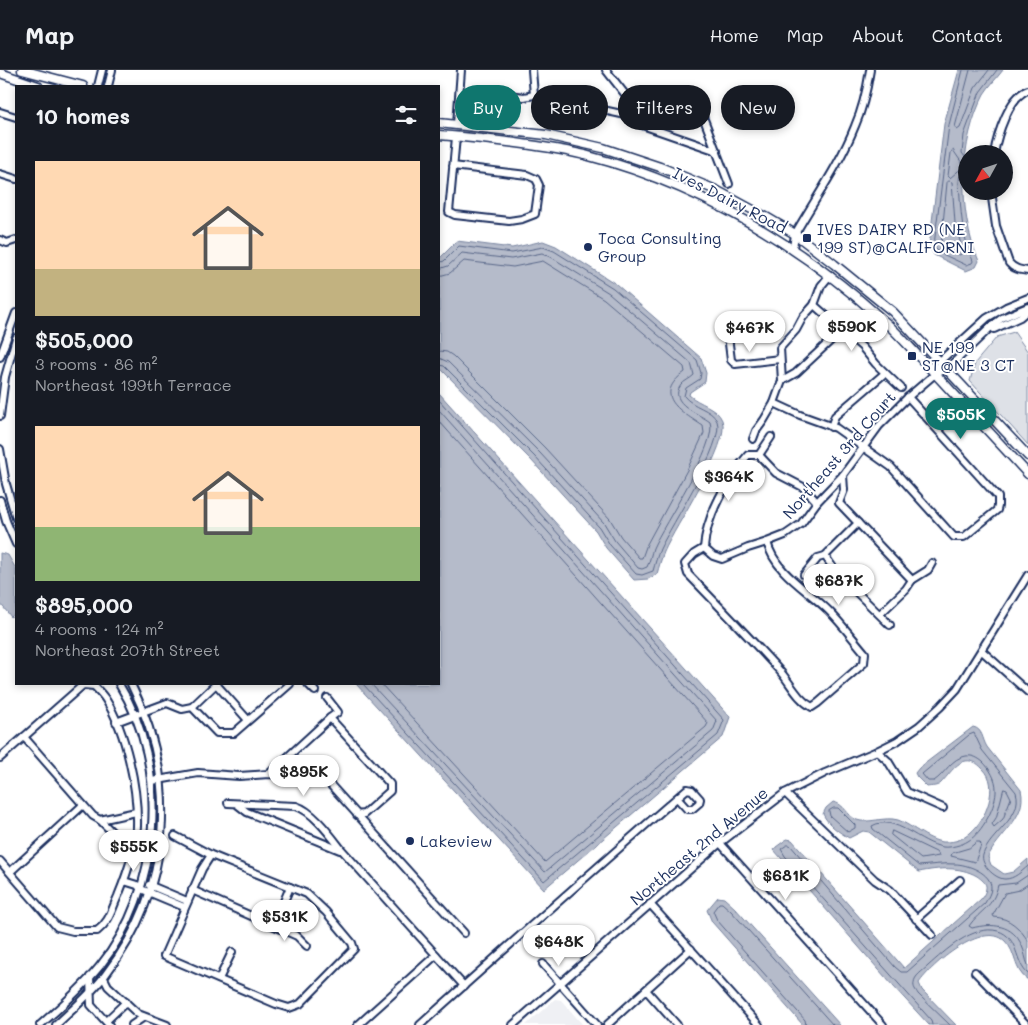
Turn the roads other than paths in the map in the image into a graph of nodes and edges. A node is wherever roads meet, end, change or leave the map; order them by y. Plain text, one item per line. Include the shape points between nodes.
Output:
1 (22, 70) edge
2 (102, 70) edge
3 (112, 70) edge
4 (461, 70) edge
5 (532, 70) edge
6 (606, 70) edge
7 (870, 70) edge
8 (0, 74) edge
9 (35, 85) edge
10 (79, 85) edge
11 (98, 85) edge
12 (108, 85) edge
13 (460, 85) edge
14 (533, 85) edge
15 (618, 85) edge
16 (1028, 90) edge
17 (0, 112) edge
18 (15, 117) edge
19 (440, 122) edge
20 (455, 124) edge
21 (457, 130) edge
22 (506, 130) edge
23 (656, 130) edge
24 (709, 130) edge
25 (440, 135) edge
26 (456, 137) junction
27 (997, 145) edge
28 (717, 151) junction
29 (453, 166) junction
30 (660, 167) junction
31 (0, 174) edge
32 (656, 178) junction
33 (15, 179) edge
34 (729, 184) dead end
35 (992, 200) edge
36 (796, 234) junction
37 (0, 240) edge
38 (15, 240) edge
39 (793, 248) junction
40 (1028, 271) edge
41 (830, 275) junction
42 (1028, 298) edge
43 (814, 305) junction
44 (1028, 309) edge
45 (15, 316) edge
46 (842, 330) junction
47 (728, 336) dead end
48 (15, 341) edge
49 (0, 357) edge
50 (780, 359) junction
51 (940, 362) junction
52 (947, 368) junction
53 (885, 373) junction
54 (935, 374) junction
55 (782, 381) junction
56 (901, 388) dead end
57 (1, 395) edge
58 (908, 397) junction
59 (774, 403) junction
60 (0, 416) edge
61 (831, 427) junction
62 (771, 437) dead end
63 (753, 439) dead end
64 (0, 449) edge
65 (861, 449) junction
66 (759, 455) junction
67 (1028, 456) edge
68 (1028, 474) edge
69 (843, 475) junction
70 (0, 500) edge
71 (817, 502) junction
72 (15, 515) edge
73 (858, 523) junction
74 (15, 542) edge
75 (767, 542) junction
76 (704, 548) junction
77 (825, 556) junction
78 (932, 563) dead end
79 (804, 574) dead end
80 (1027, 579) edge
81 (912, 580) junction
82 (880, 614) junction
83 (890, 626) dead end
84 (982, 651) junction
85 (120, 685) edge
86 (131, 685) edge
87 (215, 685) edge
88 (217, 685) edge
89 (289, 685) edge
90 (309, 685) edge
91 (315, 691) dead end
92 (1028, 692) edge
93 (327, 698) dead end
94 (192, 707) junction
95 (144, 711) junction
96 (135, 715) junction
97 (330, 718) junction
98 (248, 720) junction
99 (116, 722) junction
100 (24, 737) junction
101 (877, 751) junction
102 (0, 758) edge
103 (269, 774) junction
104 (161, 780) junction
105 (152, 782) junction
106 (785, 793) junction
107 (677, 798) dead end
108 (228, 803) dead end
109 (83, 805) junction
110 (238, 805) junction
111 (943, 808) dead end
112 (136, 812) junction
113 (357, 815) junction
114 (100, 820) junction
115 (175, 836) dead end
116 (720, 843) junction
117 (342, 850) junction
118 (132, 852) junction
119 (211, 855) junction
120 (0, 861) edge
121 (10, 872) junction
122 (960, 880) dead end
123 (124, 881) junction
124 (140, 886) junction
125 (290, 887) junction
126 (150, 889) junction
127 (192, 890) junction
128 (186, 904) junction
129 (650, 904) junction
130 (916, 919) junction
131 (274, 925) junction
132 (464, 933) dead end
133 (932, 936) dead end
134 (307, 946) dead end
135 (691, 949) junction
136 (232, 952) dead end
137 (436, 955) junction
138 (543, 964) dead end
139 (975, 972) dead end
140 (104, 978) junction
141 (219, 979) junction
142 (90, 981) junction
143 (560, 983) junction
144 (98, 984) junction
145 (108, 986) junction
146 (464, 986) junction
147 (646, 990) junction
148 (90, 993) junction
149 (81, 1002) junction
150 (124, 1004) junction
151 (91, 1005) junction
152 (141, 1018) junction
153 (108, 1023) edge
154 (40, 1025) edge
155 (56, 1025) edge
156 (132, 1025) edge
157 (167, 1025) edge
158 (358, 1025) edge
159 (420, 1025) edge
160 (513, 1025) edge
161 (597, 1025) edge
162 (607, 1025) edge
163 (678, 1025) edge
164 (759, 1025) edge
165 (883, 1025) edge
166 (1028, 1025) edge

1 - 10 main road
2 - 11 street
3 - 12 street
4 - 13 street
5 - 14 street
6 - 15 street
7 - 36 street via 866,95 844,151
8 - 9 main road
16 - 27 street via 1017,97 1010,109
17 - 18 street
19 - 20 main road, Ives Dairy Road
21 - 26 main road
22 - 30 main road, Ives Dairy Road via 603,148
23 - 28 street
24 - 28 street
25 - 26 main road, Ives Dairy Road
26 - 29 street
26 - 32 main road, Ives Dairy Road via 585,156
28 - 34 street
29 - 29 street via 527,175 536,179 539,184 535,214 509,221 449,212
30 - 32 street
30 - 36 main road, Ives Dairy Road via 716,190
31 - 33 street
32 - 39 main road, Ives Dairy Road via 710,201
35 - 40 street via 996,226 1009,263
36 - 39 street
36 - 51 main road, Ives Dairy Road via 893,312
37 - 38 street via 7,243
39 - 41 main road, Ives Dairy Road
41 - 43 street via 821,286
41 - 54 main road, Ives Dairy Road via 884,321
42 - 51 street via 987,318
43 - 46 street
43 - 50 street via 780,348
44 - 52 street via 1002,318
45 - 49 street
46 - 53 street
46 - 55 street via 796,373
47 - 50 street via 731,360 735,364
48 - 57 street
50 - 55 street
51 - 52 main road, Ives Dairy Road
51 - 54 street
52 - 54 street
52 - 67 main road, Ives Dairy Road
53 - 56 street
53 - 61 street via 835,416
54 - 58 street, Northeast 3rd Court
54 - 68 main road, Ives Dairy Road
55 - 59 street
57 - 60 street
58 - 65 street, Northeast 3rd Court
58 - 65 street via 998,497 997,510 964,537 954,537 891,467
59 - 61 street
59 - 63 street
61 - 65 street
62 - 66 street
64 - 72 street
65 - 69 street, Northeast 3rd Court
66 - 71 street via 776,473 803,487
66 - 76 street via 748,455 740,463 715,506 705,534
69 - 71 street, Northeast 3rd Court
69 - 73 street via 844,490 839,503
70 - 74 street
71 - 75 street, Northeast 3rd Court via 801,524
73 - 77 street
73 - 81 street
75 - 76 street, Northeast 3rd Court via 722,559
75 - 76 street via 770,554 793,580 829,611 865,653 864,663 812,707 804,703 782,674 688,574 685,564
77 - 79 street via 818,558
77 - 82 street via 836,572
78 - 81 street via 928,570
80 - 84 street, Northeast 2nd Avenue
81 - 82 street
82 - 83 street
84 - 92 street
84 - 101 street, Northeast 2nd Avenue via 940,707 919,726
85 - 96 street
86 - 95 street
87 - 94 street
88 - 98 street
89 - 98 street
90 - 91 street
93 - 97 street via 338,712
94 - 95 street via 182,709 167,703
94 - 98 street via 217,734 234,733
95 - 96 street
95 - 104 street via 153,737
96 - 99 street
96 - 105 street
97 - 103 street
97 - 113 street via 390,784 390,791 364,814
99 - 100 street via 106,699 94,686 83,685
99 - 112 street via 130,762
100 - 102 street
100 - 109 street
101 - 106 street, Northeast 2nd Avenue
101 - 111 street via 888,761 907,792
103 - 104 street via 239,776 198,772
103 - 113 street via 327,781
104 - 105 street
104 - 126 street via 162,828 158,864
105 - 124 street via 152,834
106 - 116 street, Northeast 2nd Avenue
106 - 130 street via 874,880 890,890
107 - 146 street
108 - 110 street
109 - 114 street
109 - 121 street
110 - 117 street
110 - 117 street via 304,808
112 - 114 street
112 - 118 street via 137,828
113 - 132 street
114 - 118 street
115 - 119 street
116 - 129 street, Northeast 2nd Avenue
116 - 165 street
117 - 137 street
118 - 123 street
119 - 125 street
119 - 127 street
120 - 121 street
121 - 123 street via 57,927 73,931 97,932 106,924
122 - 130 street
123 - 124 street
124 - 126 street
124 - 142 street via 128,920
125 - 131 street
125 - 141 street via 306,894 326,912 354,949 300,1004 290,1008
126 - 128 street
126 - 140 street via 135,929
127 - 128 street
127 - 131 street
128 - 141 street via 164,956
129 - 135 street
129 - 143 street, Northeast 2nd Avenue
130 - 133 street
131 - 134 street via 297,936
135 - 147 street
135 - 164 street
136 - 141 street
137 - 146 street
137 - 158 street
138 - 143 street
139 - 166 street
140 - 144 street
140 - 145 street
142 - 144 street
142 - 148 street
142 - 154 street
143 - 160 street, Northeast 2nd Avenue
143 - 161 street
144 - 145 street
144 - 148 street
145 - 150 street
146 - 159 street
147 - 162 street
147 - 163 street
148 - 149 street
148 - 151 street
149 - 151 street
149 - 155 street
150 - 152 street
150 - 153 street
151 - 153 street
152 - 156 street
152 - 157 street

